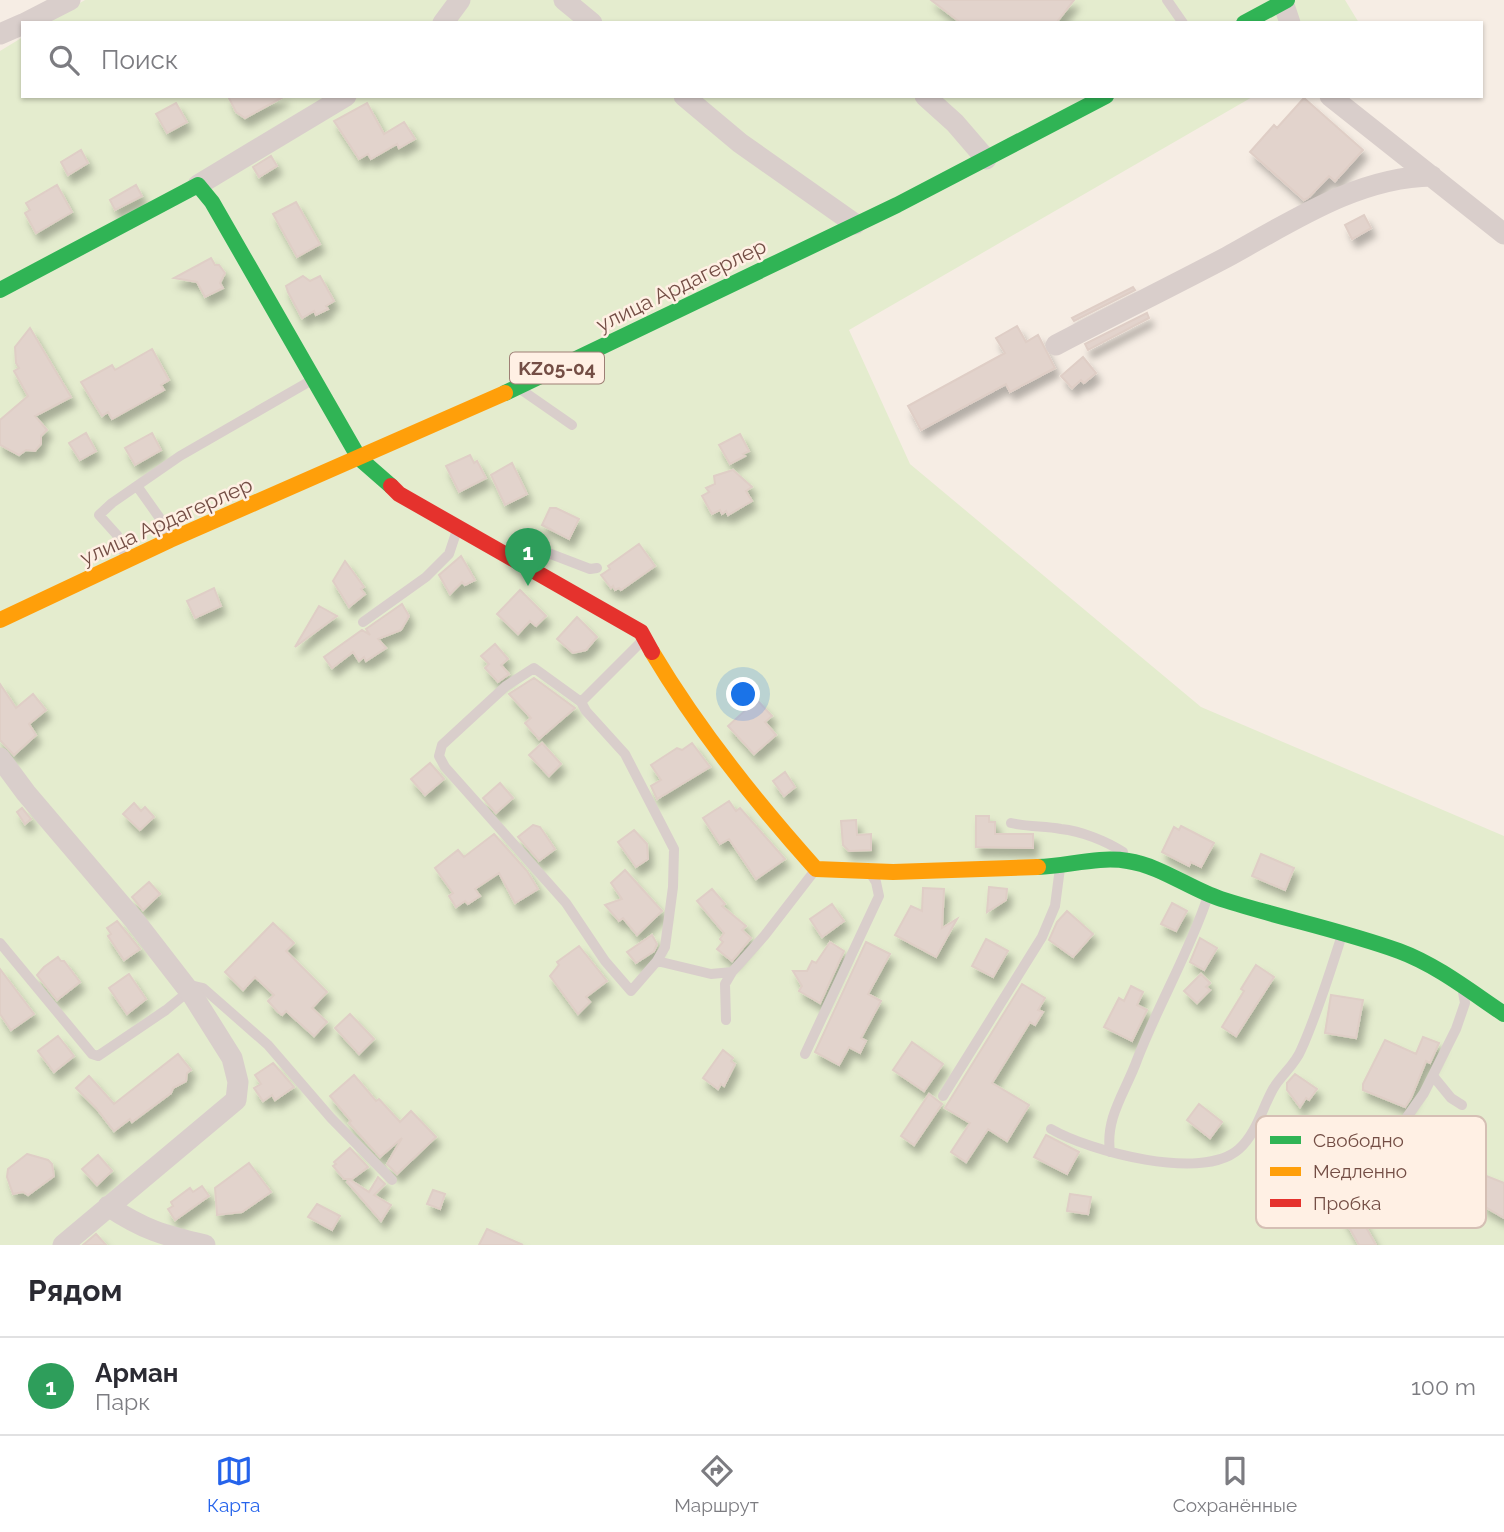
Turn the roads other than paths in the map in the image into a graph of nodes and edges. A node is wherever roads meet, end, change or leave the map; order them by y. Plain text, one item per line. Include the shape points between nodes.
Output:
1 (70, 0) edge
2 (460, 0) edge
3 (564, 0) edge
4 (1167, 0) edge
5 (1285, 1) edge
6 (28, 21) edge
7 (444, 21) edge
8 (590, 21) edge
9 (1182, 21) edge
10 (1248, 21) edge
11 (1290, 21) edge
12 (21, 24) edge
13 (0, 34) edge
14 (343, 98) edge
15 (686, 98) edge
16 (927, 98) edge
17 (1102, 98) edge
18 (1333, 98) edge
19 (986, 159) junction
20 (1432, 176) junction
21 (198, 185) junction
22 (855, 224) junction
23 (1504, 234) edge
24 (0, 290) edge
25 (1056, 345) dead end
26 (314, 379) junction
27 (518, 387) junction
28 (572, 425) dead end
29 (359, 458) junction
30 (137, 486) junction
31 (458, 527) junction
32 (170, 540) junction
33 (127, 560) junction
34 (525, 565) junction
35 (597, 568) dead end
36 (0, 620) edge
37 (363, 622) dead end
38 (645, 638) junction
39 (581, 702) junction
40 (0, 758) edge
41 (1011, 823) dead end
42 (1139, 864) junction
43 (1060, 866) junction
44 (816, 869) junction
45 (870, 872) junction
46 (1209, 894) junction
47 (1342, 935) junction
48 (0, 943) edge
49 (657, 961) junction
50 (732, 972) junction
51 (1462, 986) junction
52 (186, 987) junction
53 (1504, 1014) edge
54 (726, 1020) dead end
55 (804, 1054) dead end
56 (1433, 1076) junction
57 (943, 1096) dead end
58 (1462, 1105) dead end
59 (1260, 1116) edge
60 (1409, 1116) edge
61 (1256, 1124) edge
62 (1051, 1129) dead end
63 (1110, 1152) junction
64 (392, 1180) dead end
65 (107, 1206) junction
66 (63, 1245) edge
67 (205, 1245) edge

1 - 6 street
2 - 7 street
3 - 8 street
4 - 9 lane
5 - 10 street
5 - 11 street
12 - 13 street
14 - 21 street
15 - 22 street via 740,143
16 - 19 street
17 - 19 street, улица Ардагерлер / KZ05-04
18 - 20 street
19 - 22 street, улица Ардагерлер / KZ05-04
20 - 23 street
20 - 25 street via 1412,176 1359,189
21 - 24 street
21 - 26 street
22 - 27 street, улица Ардагерлер / KZ05-04
26 - 29 street
26 - 30 lane
27 - 28 lane
27 - 29 street, улица Ардагерлер / KZ05-04
29 - 31 street via 398,494
29 - 32 street, улица Ардагерлер / KZ05-04
30 - 32 lane
30 - 33 lane via 99,515 117,535
31 - 34 street
31 - 37 lane via 449,554 426,577
32 - 33 street, улица Ардагерлер / KZ05-04
33 - 36 street, улица Ардагерлер / KZ05-04
34 - 35 lane via 543,551
34 - 38 street
38 - 39 lane
38 - 44 street via 710,741
39 - 49 lane via 625,754 674,849 668,935
39 - 49 lane via 534,668 506,685 443,745 439,756 536,866 631,991
40 - 52 street
41 - 42 lane via 1062,829 1110,844
42 - 43 street via 1100,859
42 - 46 street
43 - 45 street
43 - 57 lane via 1055,906 1042,937
44 - 45 street
44 - 50 lane
45 - 55 lane via 879,896
46 - 47 street
46 - 63 lane via 1111,1120
47 - 51 street via 1401,952
47 - 59 lane via 1300,1052
48 - 52 lane via 98,1056 166,1010
49 - 50 lane via 711,974
50 - 54 lane via 725,984
51 - 53 street
51 - 56 lane via 1465,1003
52 - 64 lane via 203,988 259,1037
52 - 65 street via 232,1058 238,1082 236,1100
56 - 58 lane
56 - 60 lane
61 - 63 lane via 1239,1149 1224,1158 1184,1164
62 - 63 lane
65 - 66 street
65 - 67 street via 138,1226

